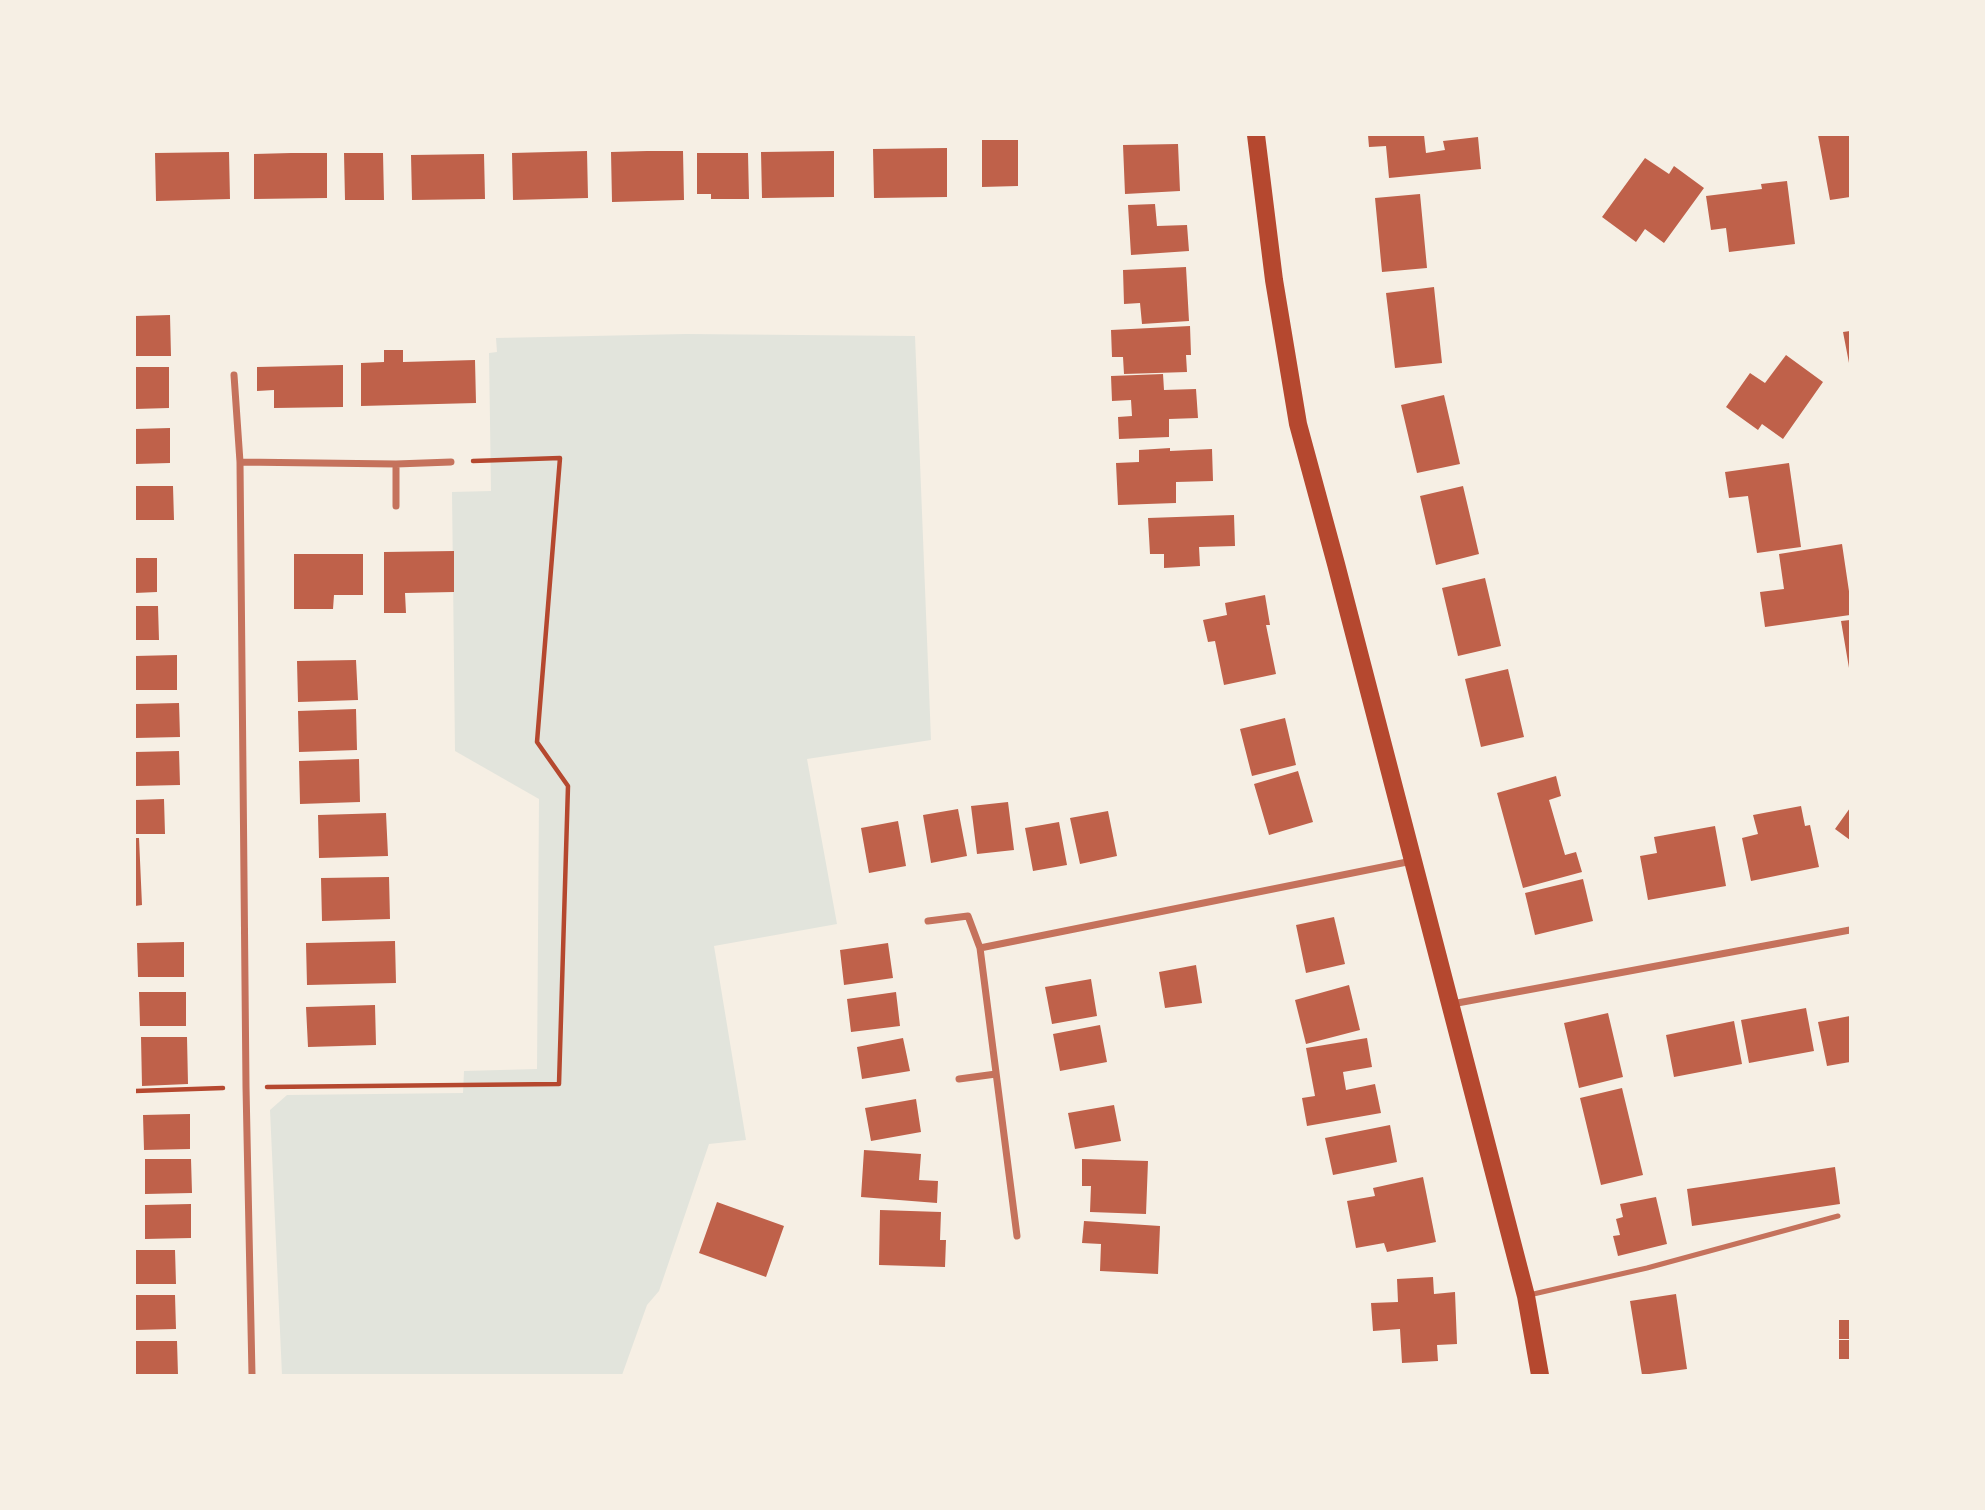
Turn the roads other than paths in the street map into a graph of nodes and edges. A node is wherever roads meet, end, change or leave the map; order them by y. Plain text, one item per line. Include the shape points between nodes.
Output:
1 (1256, 135) edge
2 (234, 375) dead end
3 (240, 462) junction
4 (451, 462) road end
5 (396, 464) junction
6 (396, 506) dead end
7 (1413, 860) junction
8 (928, 922) dead end
9 (1850, 930) edge
10 (980, 948) junction
11 (1451, 1004) junction
12 (996, 1074) junction
13 (959, 1079) dead end
14 (1838, 1216) dead end
15 (1017, 1236) dead end
16 (1526, 1296) junction
17 (252, 1375) edge
18 (1541, 1375) edge

1 - 7 main road via 1273,280 1298,424
2 - 3 street
3 - 5 street
3 - 17 street
4 - 5 street
5 - 6 street
7 - 10 street
7 - 11 main road
8 - 10 street via 968,916
9 - 11 street
10 - 12 street
11 - 16 main road
12 - 13 street
12 - 15 street
14 - 16 lane
16 - 18 main road

